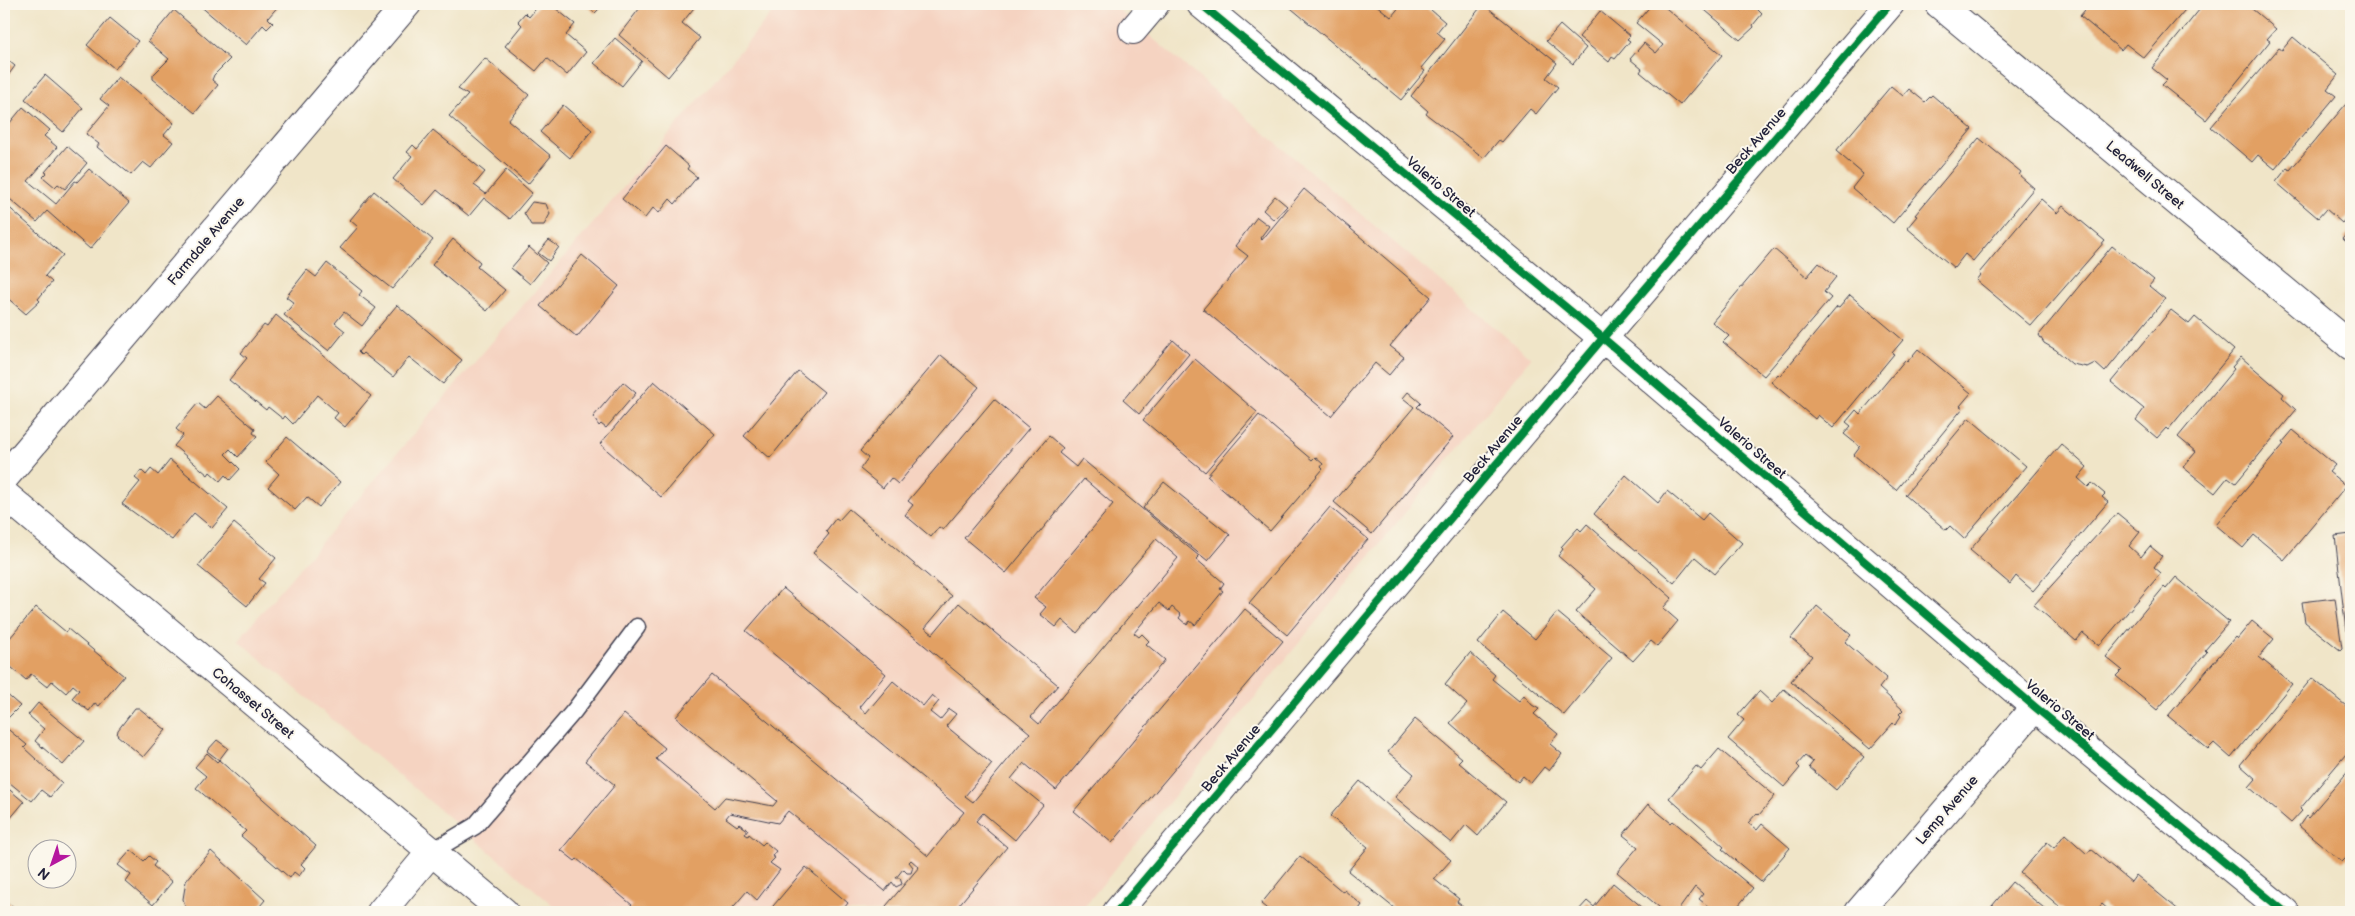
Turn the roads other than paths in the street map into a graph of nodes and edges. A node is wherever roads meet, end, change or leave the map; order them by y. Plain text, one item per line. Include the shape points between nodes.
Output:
1 (407, 4) edge
2 (1155, 4) edge
3 (1200, 4) edge
4 (1890, 4) edge
5 (1939, 4) edge
6 (1133, 30) dead end
7 (1603, 338) junction
8 (2351, 346) edge
9 (4, 478) edge
10 (4, 494) edge
11 (637, 627) dead end
12 (2035, 707) junction
13 (431, 852) junction
14 (381, 912) edge
15 (504, 912) edge
16 (1117, 912) edge
17 (1859, 912) edge
18 (2286, 912) edge

1 - 9 street, Farmdale Avenue
2 - 6 street
3 - 7 street, Valerio Street
4 - 7 street, Beck Avenue
5 - 8 street, Leadwell Street
7 - 12 street, Valerio Street
7 - 16 street, Beck Avenue
10 - 13 street, Cohasset Street
11 - 13 lane via 574,711 474,826
12 - 17 street, Lemp Avenue
12 - 18 street, Valerio Street
13 - 14 street
13 - 15 street, Cohasset Street

